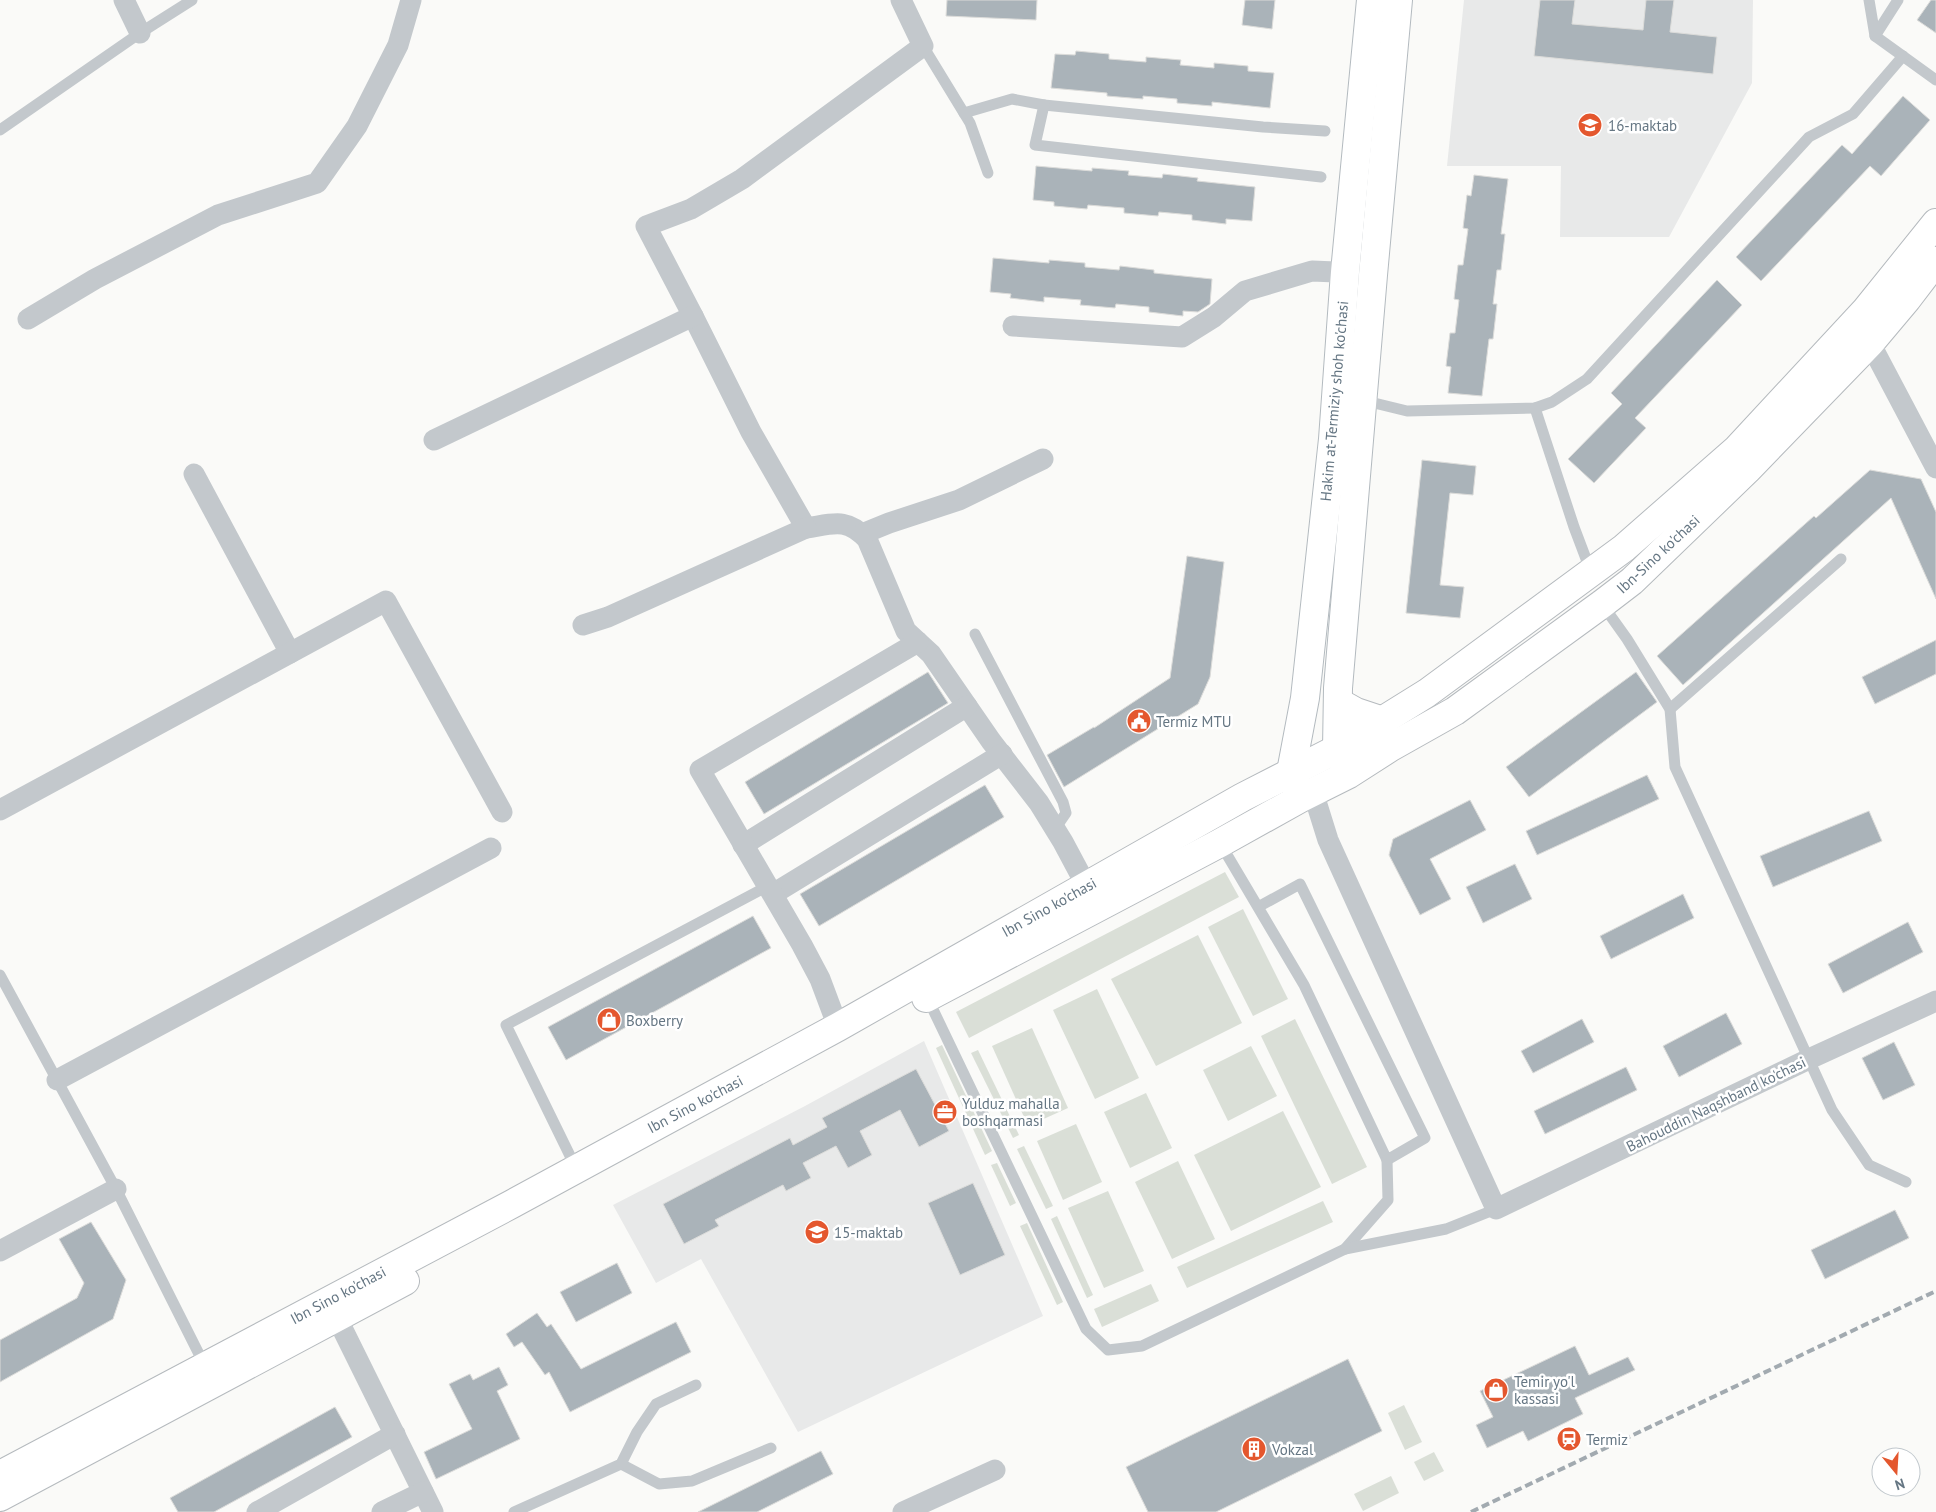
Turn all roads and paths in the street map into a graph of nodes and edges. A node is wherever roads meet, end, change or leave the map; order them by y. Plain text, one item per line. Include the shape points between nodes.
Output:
1 (124, 0) edge
2 (192, 0) edge
3 (411, 0) edge
4 (901, 0) edge
5 (1371, 0) edge
6 (1398, 0) edge
7 (1869, 0) edge
8 (1898, 0) edge
9 (140, 33) junction
10 (1875, 36) junction
11 (923, 46) junction
12 (1904, 56) junction
13 (1936, 80) edge
14 (1044, 105) junction
15 (964, 113) junction
16 (0, 130) edge
17 (1325, 131) dead end
18 (988, 173) dead end
19 (1321, 177) dead end
20 (1936, 223) edge
21 (1936, 261) edge
22 (1345, 272) junction
23 (1373, 274) junction
24 (694, 316) junction
25 (28, 320) dead end
26 (1014, 326) dead end
27 (1870, 343) junction
28 (1362, 400) junction
29 (1535, 408) junction
30 (434, 440) dead end
31 (1043, 459) dead end
32 (1936, 468) edge
33 (194, 474) dead end
34 (806, 528) junction
35 (862, 534) junction
36 (1841, 559) dead end
37 (1591, 572) junction
38 (1602, 604) junction
39 (583, 625) dead end
40 (975, 634) dead end
41 (918, 642) junction
42 (290, 653) junction
43 (1338, 702) junction
44 (967, 706) junction
45 (1670, 709) junction
46 (1383, 720) junction
47 (1337, 749) junction
48 (1002, 754) junction
49 (1291, 772) junction
50 (1350, 774) junction
51 (1307, 795) junction
52 (0, 810) edge
53 (502, 812) dead end
54 (1055, 829) junction
55 (1220, 843) junction
56 (743, 845) junction
57 (491, 848) dead end
58 (1086, 887) junction
59 (770, 890) junction
60 (1258, 907) junction
61 (0, 975) edge
62 (927, 997) junction
63 (1936, 1001) edge
64 (838, 1027) junction
65 (1809, 1059) junction
66 (57, 1080) junction
67 (1386, 1160) junction
68 (576, 1168) junction
69 (1906, 1182) dead end
70 (116, 1188) junction
71 (1496, 1209) junction
72 (1344, 1249) junction
73 (0, 1251) edge
74 (337, 1318) junction
75 (205, 1366) junction
76 (696, 1385) dead end
77 (395, 1434) junction
78 (771, 1448) dead end
79 (621, 1464) junction
80 (995, 1470) dead end
81 (0, 1475) edge
82 (423, 1492) junction
83 (0, 1497) edge
84 (257, 1512) edge
85 (382, 1512) edge
86 (433, 1512) edge
87 (514, 1512) edge
88 (903, 1512) edge

1 - 9 street
2 - 9 lane
3 - 25 street via 398,45 357,126 317,183 218,215 95,280
4 - 11 street
5 - 22 main road, Hakim at-Termiziy shoh ko'chasi
6 - 23 main road, Hakim at-Termiziy shoh ko'chasi
7 - 10 lane
8 - 10 lane
9 - 16 lane
10 - 12 lane
11 - 15 lane
11 - 24 street via 742,179 690,209 646,226
12 - 13 lane
12 - 29 lane via 1854,114 1809,137 1587,379 1552,402
14 - 15 lane via 1012,99
14 - 17 lane
14 - 19 lane via 1035,145
15 - 18 lane
20 - 37 main road, Ibn-Sino ko'chasi via 1866,310 1736,449 1624,548
21 - 27 main road, Ibn-Sino ko'chasi
22 - 23 street
22 - 26 street via 1312,271 1245,291 1214,317 1182,337
22 - 49 main road, Hakim at-Termiziy shoh ko'chasi via 1329,478 1305,698
23 - 28 main road, Hakim at-Termiziy shoh ko'chasi
24 - 30 street
24 - 34 street via 751,432
27 - 32 street
27 - 38 main road, Ibn-Sino ko'chasi via 1632,582
28 - 29 lane via 1407,411
28 - 43 main road, Hakim at-Termiziy shoh ko'chasi
29 - 37 lane
31 - 35 street via 959,500
33 - 42 street
34 - 35 street via 842,522
34 - 39 street
35 - 41 street via 906,631
36 - 45 lane
37 - 46 main road, Ibn-Sino ko'chasi via 1427,693
38 - 45 lane
38 - 50 main road, Ibn-Sino ko'chasi via 1454,710
40 - 54 lane via 1062,802 1066,813
41 - 44 street via 931,654
41 - 56 street via 700,770
42 - 52 street
42 - 53 street via 386,601
43 - 46 main road via 1356,712
43 - 47 main road, Hakim at-Termiziy shoh ko'chasi
44 - 48 street
44 - 56 street
45 - 65 lane via 1675,767
46 - 47 main road, Ibn Sino ko'chasi
47 - 49 main road, Ibn Sino ko'chasi
47 - 50 main road, Hakim at-Termiziy shoh ko'chasi
48 - 54 street
48 - 59 street
49 - 51 main road
49 - 58 main road, Ibn Sino ko'chasi
50 - 51 main road, Ibn-Sino ko'chasi
51 - 55 main road, Ibn Sino ko'chasi
51 - 71 street
54 - 58 street
55 - 60 lane
55 - 62 main road, Ibn Sino ko'chasi
56 - 59 street
57 - 66 street
58 - 64 main road, Ibn Sino ko'chasi
59 - 64 street via 820,979
59 - 68 lane via 506,1025
60 - 67 lane via 1304,985
60 - 67 lane via 1300,884 1425,1138
61 - 66 lane
62 - 72 lane via 1086,1329 1108,1350 1142,1346
62 - 74 main road, Ibn Sino ko'chasi
63 - 65 street, Bahouddin Naqshband ko'chasi
64 - 68 main road, Ibn Sino ko'chasi
65 - 69 lane via 1832,1110 1870,1165
65 - 71 street, Bahouddin Naqshband ko'chasi
66 - 70 lane
67 - 72 lane via 1388,1200
68 - 75 main road, Ibn Sino ko'chasi
70 - 73 street
70 - 75 lane
71 - 72 lane via 1446,1229
74 - 77 street
74 - 83 main road, Ibn Sino ko'chasi
75 - 81 main road, Ibn Sino ko'chasi
76 - 79 lane via 656,1404
77 - 82 street
77 - 84 street
78 - 79 lane via 692,1481 659,1484
79 - 87 lane
80 - 88 street
82 - 85 street
82 - 86 street

